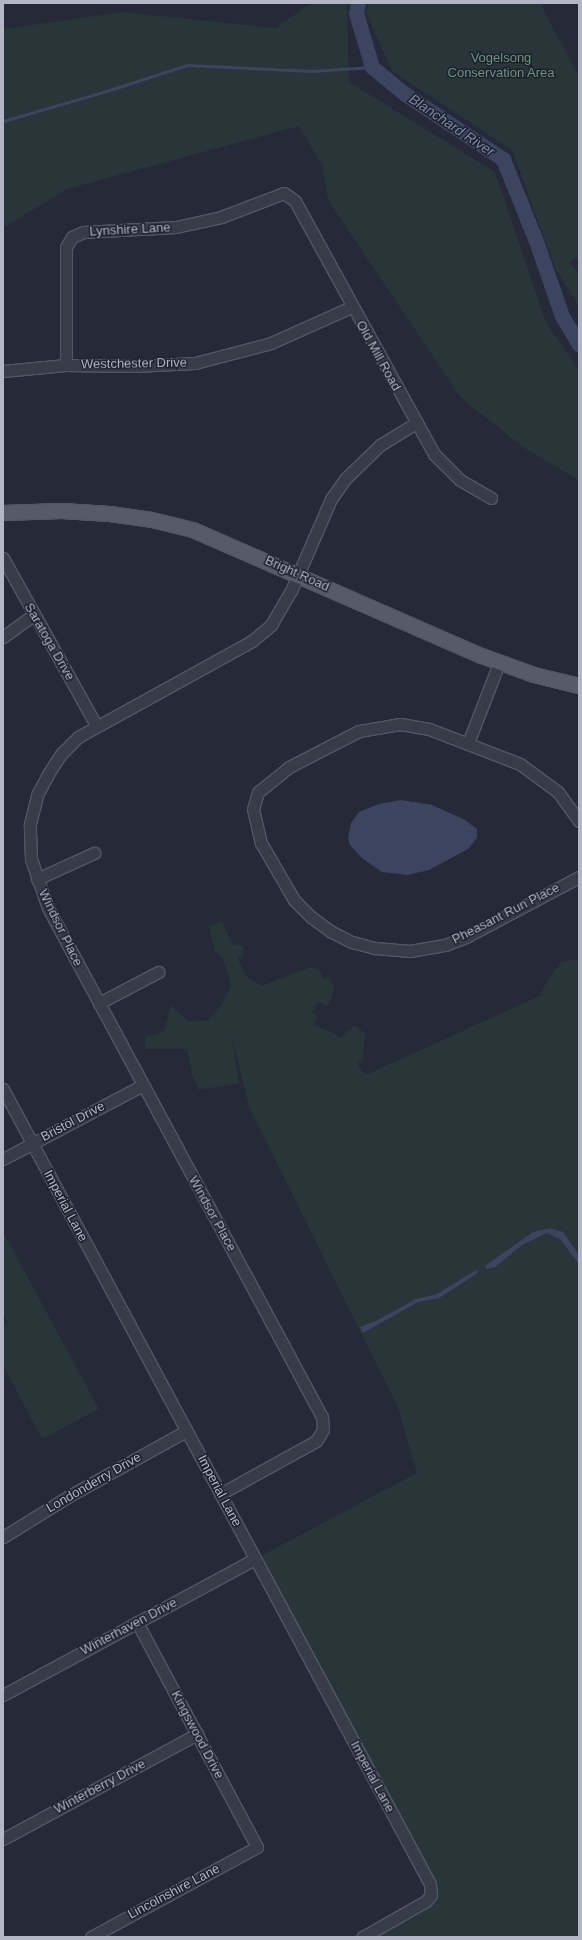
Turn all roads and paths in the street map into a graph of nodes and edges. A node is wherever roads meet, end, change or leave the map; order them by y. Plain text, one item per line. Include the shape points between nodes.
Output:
1 (288, 194) joint
2 (351, 307) junction
3 (66, 365) junction
4 (3, 371) edge
5 (416, 423) junction
6 (492, 498) dead end
7 (3, 513) edge
8 (3, 558) edge
9 (298, 575) junction
10 (33, 615) junction
11 (3, 637) edge
12 (499, 663) junction
13 (579, 686) edge
14 (96, 725) junction
15 (468, 743) junction
16 (579, 821) edge
17 (94, 853) dead end
18 (579, 877) edge
19 (37, 879) junction
20 (158, 972) dead end
21 (98, 1003) junction
22 (144, 1085) junction
23 (3, 1089) edge
24 (32, 1144) junction
25 (3, 1159) edge
26 (186, 1431) junction
27 (220, 1494) junction
28 (3, 1537) edge
29 (255, 1559) junction
30 (137, 1622) junction
31 (3, 1695) edge
32 (197, 1734) junction
33 (3, 1839) edge
34 (257, 1847) joint
35 (91, 1937) edge
36 (363, 1937) edge

1 - 2 street, Old Mill Road via 295,201
1 - 3 street, Lynshire Lane via 275,195 221,217 176,227 83,232 72,236 66,247
2 - 3 street, Westchester Drive via 271,343 195,363 135,366
2 - 5 street, Old Mill Road
3 - 4 street, Westchester Drive
5 - 6 street, Old Mill Road via 434,454 451,472 470,487
5 - 9 street, Windsor Place via 380,445 345,479 331,499
7 - 9 main road, Bright Road via 86,512 152,520 210,536
8 - 10 street, Saratoga Drive
9 - 12 main road, Bright Road
9 - 14 street, Windsor Place via 275,620 252,641
10 - 11 street
10 - 14 street, Saratoga Drive
12 - 13 main road, Bright Road
12 - 15 street
14 - 19 street, Windsor Place via 78,737 61,754 37,795 29,836 31,859
15 - 16 street, Pheasant Run Place via 514,761 540,776 558,792
15 - 18 street, Pheasant Run Place via 412,725 388,724 370,727 315,752 274,776 264,785 255,799 253,809 257,832 272,864 294,900 320,925 352,942 380,950 410,951 434,948 457,941
17 - 19 street
19 - 21 street, Windsor Place via 48,908
20 - 21 street
21 - 22 street, Windsor Place
22 - 24 street, Bristol Drive
22 - 27 street, Windsor Place via 324,1423 316,1441
23 - 24 street, Imperial Lane
24 - 25 street, Bristol Drive
24 - 26 street, Imperial Lane
26 - 27 street, Imperial Lane
26 - 28 street, Londonderry Drive via 68,1496
27 - 29 street, Imperial Lane
29 - 30 street, Winterhaven Drive
29 - 36 street, Imperial Lane via 430,1884 431,1894 426,1901
30 - 31 street, Winterhaven Drive
30 - 32 street, Kingswood Drive
32 - 33 street, Winterberry Drive
32 - 34 street, Kingswood Drive
34 - 35 street, Lincolnshire Lane

